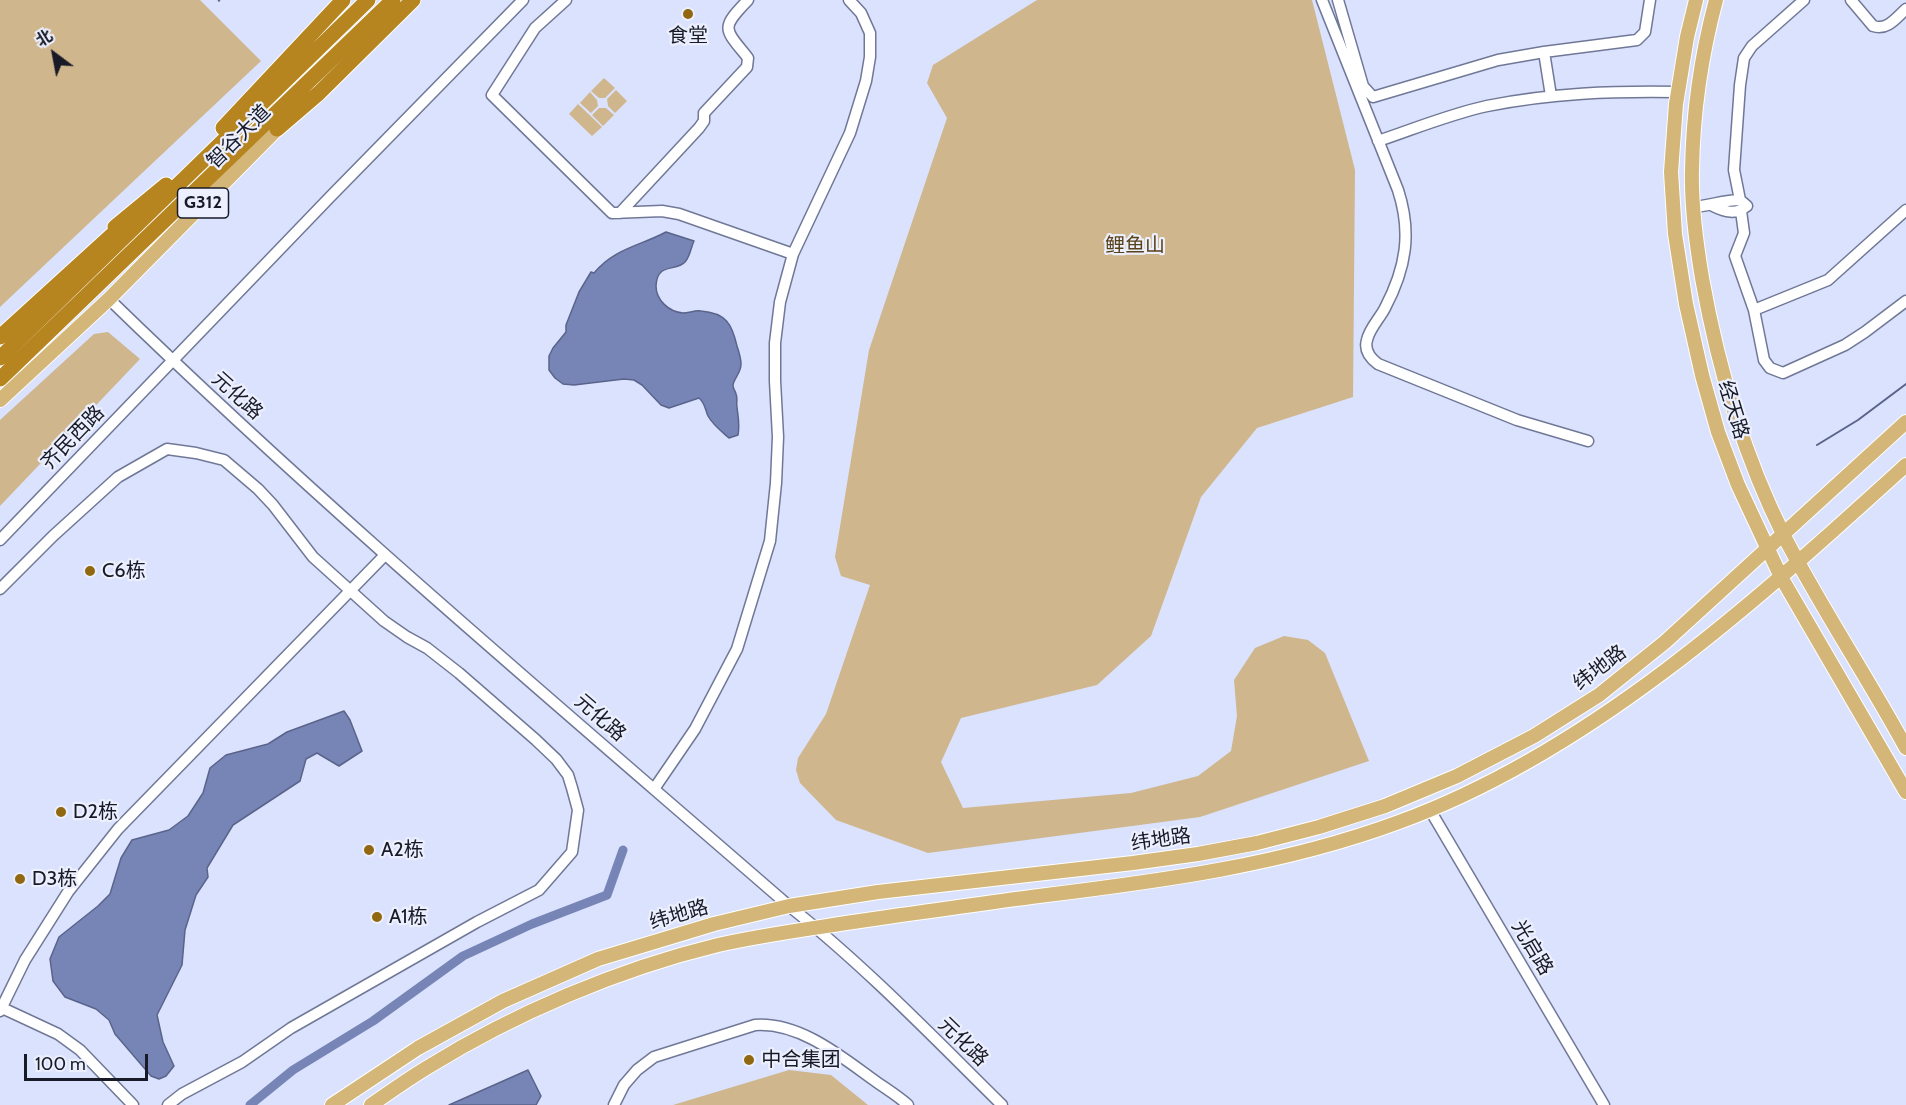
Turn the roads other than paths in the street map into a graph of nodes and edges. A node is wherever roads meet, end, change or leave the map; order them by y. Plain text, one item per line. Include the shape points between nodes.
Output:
1 (343, 0) edge
2 (354, 0) edge
3 (368, 0) edge
4 (393, 0) edge
5 (401, 0) edge
6 (413, 0) edge
7 (523, 0) edge
8 (566, 0) edge
9 (748, 0) edge
10 (849, 0) edge
11 (1322, 0) edge
12 (1338, 0) edge
13 (1650, 0) edge
14 (1696, 0) edge
15 (1716, 0) edge
16 (1804, 0) edge
17 (1851, 0) edge
18 (1906, 9) edge
19 (1544, 52) junction
20 (1678, 92) junction
21 (1551, 96) junction
22 (277, 129) junction
23 (1378, 141) junction
24 (180, 174) junction
25 (1740, 205) junction
26 (1693, 207) junction
27 (1906, 210) edge
28 (620, 213) junction
29 (793, 254) junction
30 (108, 299) junction
31 (1906, 301) edge
32 (1754, 310) junction
33 (0, 328) edge
34 (0, 337) edge
35 (2, 356) edge
36 (172, 360) junction
37 (0, 379) edge
38 (0, 400) edge
39 (1906, 422) edge
40 (1588, 441) dead end
41 (1906, 465) edge
42 (1783, 534) junction
43 (0, 540) edge
44 (1768, 549) junction
45 (386, 555) junction
46 (1798, 563) junction
47 (1781, 577) junction
48 (0, 589) edge
49 (351, 591) junction
50 (1906, 748) edge
51 (654, 789) junction
52 (1906, 792) edge
53 (1430, 810) junction
54 (789, 906) junction
55 (816, 928) junction
56 (0, 1009) edge
57 (133, 1105) edge
58 (168, 1105) edge
59 (332, 1105) edge
60 (371, 1105) edge
61 (614, 1105) edge
62 (908, 1105) edge
63 (1002, 1105) edge
64 (1604, 1105) edge

1 - 24 highway
2 - 24 highway, G312
3 - 35 highway, 智谷大道 / G312
4 - 37 highway, 智谷大道 / G312
5 - 22 main road, 智谷大道 / G312
6 - 22 highway
7 - 36 street
8 - 28 street via 535,28 492,95 612,213
9 - 28 street via 728,26 728,34 748,58 747,67 704,113 699,128
10 - 29 street via 861,13 870,33 866,81 850,133
11 - 23 street
12 - 19 street via 1363,86 1373,97 1498,60
13 - 19 street via 1645,32 1637,40
14 - 20 main road, 经天路
15 - 26 main road, 经天路 via 1696,105
16 - 25 street via 1752,46 1744,58 1734,170
17 - 18 street via 1878,28
19 - 21 street
20 - 21 street via 1610,91
20 - 44 main road, 经天路 via 1671,172 1675,234 1686,304 1718,432
21 - 23 street via 1455,115
22 - 30 main road, 智谷大道 / G312
23 - 40 street via 1402,200 1407,237 1392,295 1367,338 1369,355 1378,364 1517,420
24 - 33 highway
24 - 34 highway, G312
25 - 26 street via 1725,212 1713,206
25 - 32 street via 1744,233 1735,256
26 - 42 main road, 经天路 via 1721,369 1734,416
27 - 32 street via 1828,280
28 - 29 street via 663,210 680,214
29 - 51 street via 780,303 775,343 778,436 770,541 737,649 695,729
30 - 36 street, 元化路
30 - 38 main road, 智谷大道 / G312
31 - 32 street via 1845,345 1783,373 1770,368 1764,360
36 - 43 street, 齐民西路
36 - 45 street, 元化路
39 - 42 main road, 纬地路
41 - 46 main road, 纬地路
42 - 44 main road, 纬地路
42 - 46 main road, 经天路
44 - 47 main road, 经天路
44 - 54 main road, 纬地路 via 1665,642 1599,695 1496,757 1385,806 1257,843 1198,854
45 - 49 street
45 - 51 street, 元化路
46 - 47 main road, 纬地路
46 - 50 main road, 经天路
47 - 52 main road, 经天路
47 - 53 main road, 纬地路 via 1610,710 1544,753
48 - 49 street via 118,477 167,449 224,460 258,489 313,557
49 - 56 street via 118,829 68,892 25,960
49 - 58 street via 384,621 459,673 556,759 568,775 578,810 572,852 538,890 291,1028
51 - 54 street, 元化路
53 - 55 main road, 纬地路 via 1330,845 1263,862 1138,884
53 - 64 street, 光启路
54 - 55 street, 元化路
54 - 59 main road, 纬地路 via 598,959 503,1001 418,1048
55 - 60 main road, 纬地路 via 718,945 605,979 512,1021 429,1066
55 - 63 street, 元化路
56 - 57 street via 72,1044
61 - 62 street via 624,1085 654,1057 768,1024 790,1029 832,1051

